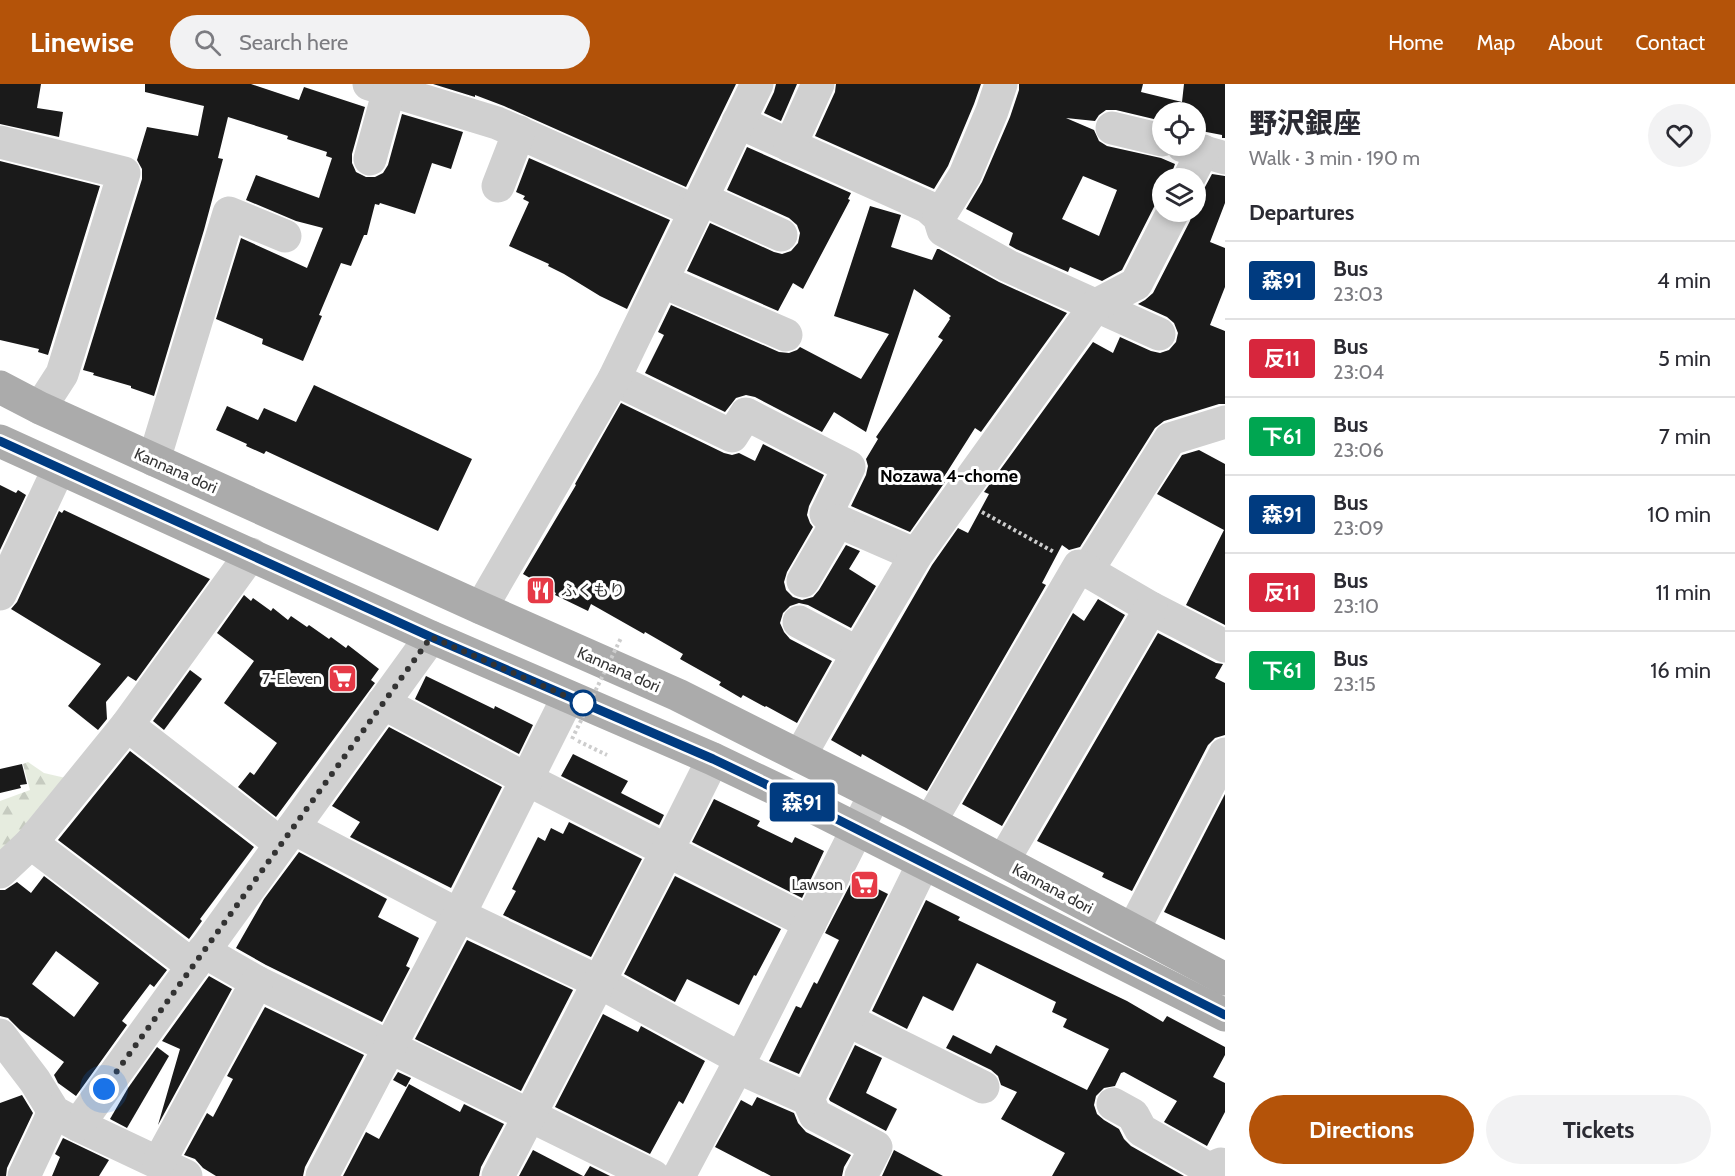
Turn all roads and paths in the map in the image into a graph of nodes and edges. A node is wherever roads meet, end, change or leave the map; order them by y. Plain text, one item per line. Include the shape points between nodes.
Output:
1 (757, 84) edge
2 (818, 84) edge
3 (1001, 84) edge
4 (379, 87) edge
5 (738, 122) junction
6 (1112, 128) dead end
7 (519, 132) junction
8 (1152, 138) edge
9 (0, 142) edge
10 (790, 146) junction
11 (370, 159) dead end
12 (498, 186) dead end
13 (699, 205) junction
14 (939, 217) junction
15 (1168, 222) edge
16 (781, 235) dead end
17 (285, 236) dead end
18 (662, 281) junction
19 (1096, 305) junction
20 (1159, 334) dead end
21 (786, 335) dead end
22 (614, 379) junction
23 (0, 387) edge
24 (40, 408) junction
25 (1223, 424) edge
26 (0, 441) edge
27 (154, 460) junction
28 (59, 468) junction
29 (958, 498) junction
30 (838, 522) junction
31 (251, 554) junction
32 (916, 555) junction
33 (1083, 568) junction
34 (803, 581) dead end
35 (0, 594) edge
36 (481, 608) junction
37 (1151, 608) junction
38 (799, 622) dead end
39 (431, 637) junction
40 (621, 638) dead end
41 (1225, 646) edge
42 (858, 653) junction
43 (568, 697) junction
44 (383, 703) junction
45 (127, 725) junction
46 (1225, 754) edge
47 (607, 755) dead end
48 (801, 756) junction
49 (713, 759) junction
50 (528, 780) junction
51 (874, 794) junction
52 (930, 822) junction
53 (855, 830) junction
54 (287, 836) junction
55 (31, 843) junction
56 (667, 851) junction
57 (1004, 861) junction
58 (922, 864) junction
59 (0, 872) edge
60 (459, 915) junction
61 (810, 923) junction
62 (1132, 930) junction
63 (198, 959) junction
64 (1225, 979) edge
65 (257, 982) junction
66 (599, 982) junction
67 (1225, 1015) edge
68 (847, 1020) junction
69 (0, 1035) edge
70 (389, 1045) junction
71 (739, 1063) junction
72 (983, 1087) dead end
73 (808, 1099) junction
74 (1113, 1104) dead end
75 (530, 1115) junction
76 (66, 1118) junction
77 (1224, 1162) edge
78 (172, 1169) edge
79 (24, 1176) edge
80 (322, 1176) edge
81 (498, 1176) edge
82 (653, 1176) edge
83 (679, 1176) edge
84 (861, 1176) edge

1 - 5 street
2 - 10 street
3 - 14 street via 965,175
4 - 7 street
4 - 11 street
5 - 10 street
5 - 13 street
6 - 8 street
7 - 12 street
7 - 13 street
9 - 24 street via 124,173 62,374
10 - 14 street via 928,207
13 - 16 street
13 - 18 street
14 - 19 street via 943,230 1008,266
15 - 19 street via 1136,284
17 - 27 street via 229,213
18 - 21 street
18 - 22 street
19 - 20 street
19 - 29 street
22 - 30 street via 732,436 746,414 849,467 826,514
22 - 36 street
23 - 24 main road, Kannana dori
24 - 27 main road, Kannana dori
25 - 33 street via 1170,439
26 - 28 main road
27 - 36 main road, Kannana dori
28 - 31 main road
28 - 35 street
29 - 32 street
29 - 33 path
30 - 32 street
30 - 34 street
31 - 39 main road
31 - 45 street
32 - 42 street
33 - 37 street
33 - 52 street
36 - 48 main road, Kannana dori via 678,695
37 - 41 street
37 - 57 street
38 - 42 street
39 - 43 main road
39 - 44 street
40 - 47 path, bridge via 572,739
42 - 48 street
43 - 49 main road
43 - 50 street
44 - 50 street
44 - 54 street
45 - 54 street
45 - 55 street
46 - 62 street
48 - 51 main road, Kannana dori
49 - 53 main road
49 - 56 street
50 - 56 street
50 - 60 street
51 - 52 main road, Kannana dori
51 - 53 street
52 - 57 main road, Kannana dori
53 - 58 main road
53 - 61 street
54 - 60 street
54 - 63 street
55 - 59 street
55 - 63 street
56 - 61 street
56 - 66 street
57 - 62 main road, Kannana dori
58 - 67 main road
58 - 68 street
60 - 66 street
60 - 70 street
61 - 71 street
62 - 64 main road, Kannana dori
63 - 65 street
63 - 76 street
65 - 70 street
65 - 78 street
66 - 71 street
66 - 75 street
68 - 72 street
68 - 73 street
69 - 76 street
70 - 75 street
70 - 80 street
71 - 73 street
71 - 83 street
73 - 84 street via 815,1115 876,1147
74 - 77 street via 1133,1115 1141,1130 1209,1169
75 - 81 street
75 - 82 street
76 - 78 street
76 - 79 street

